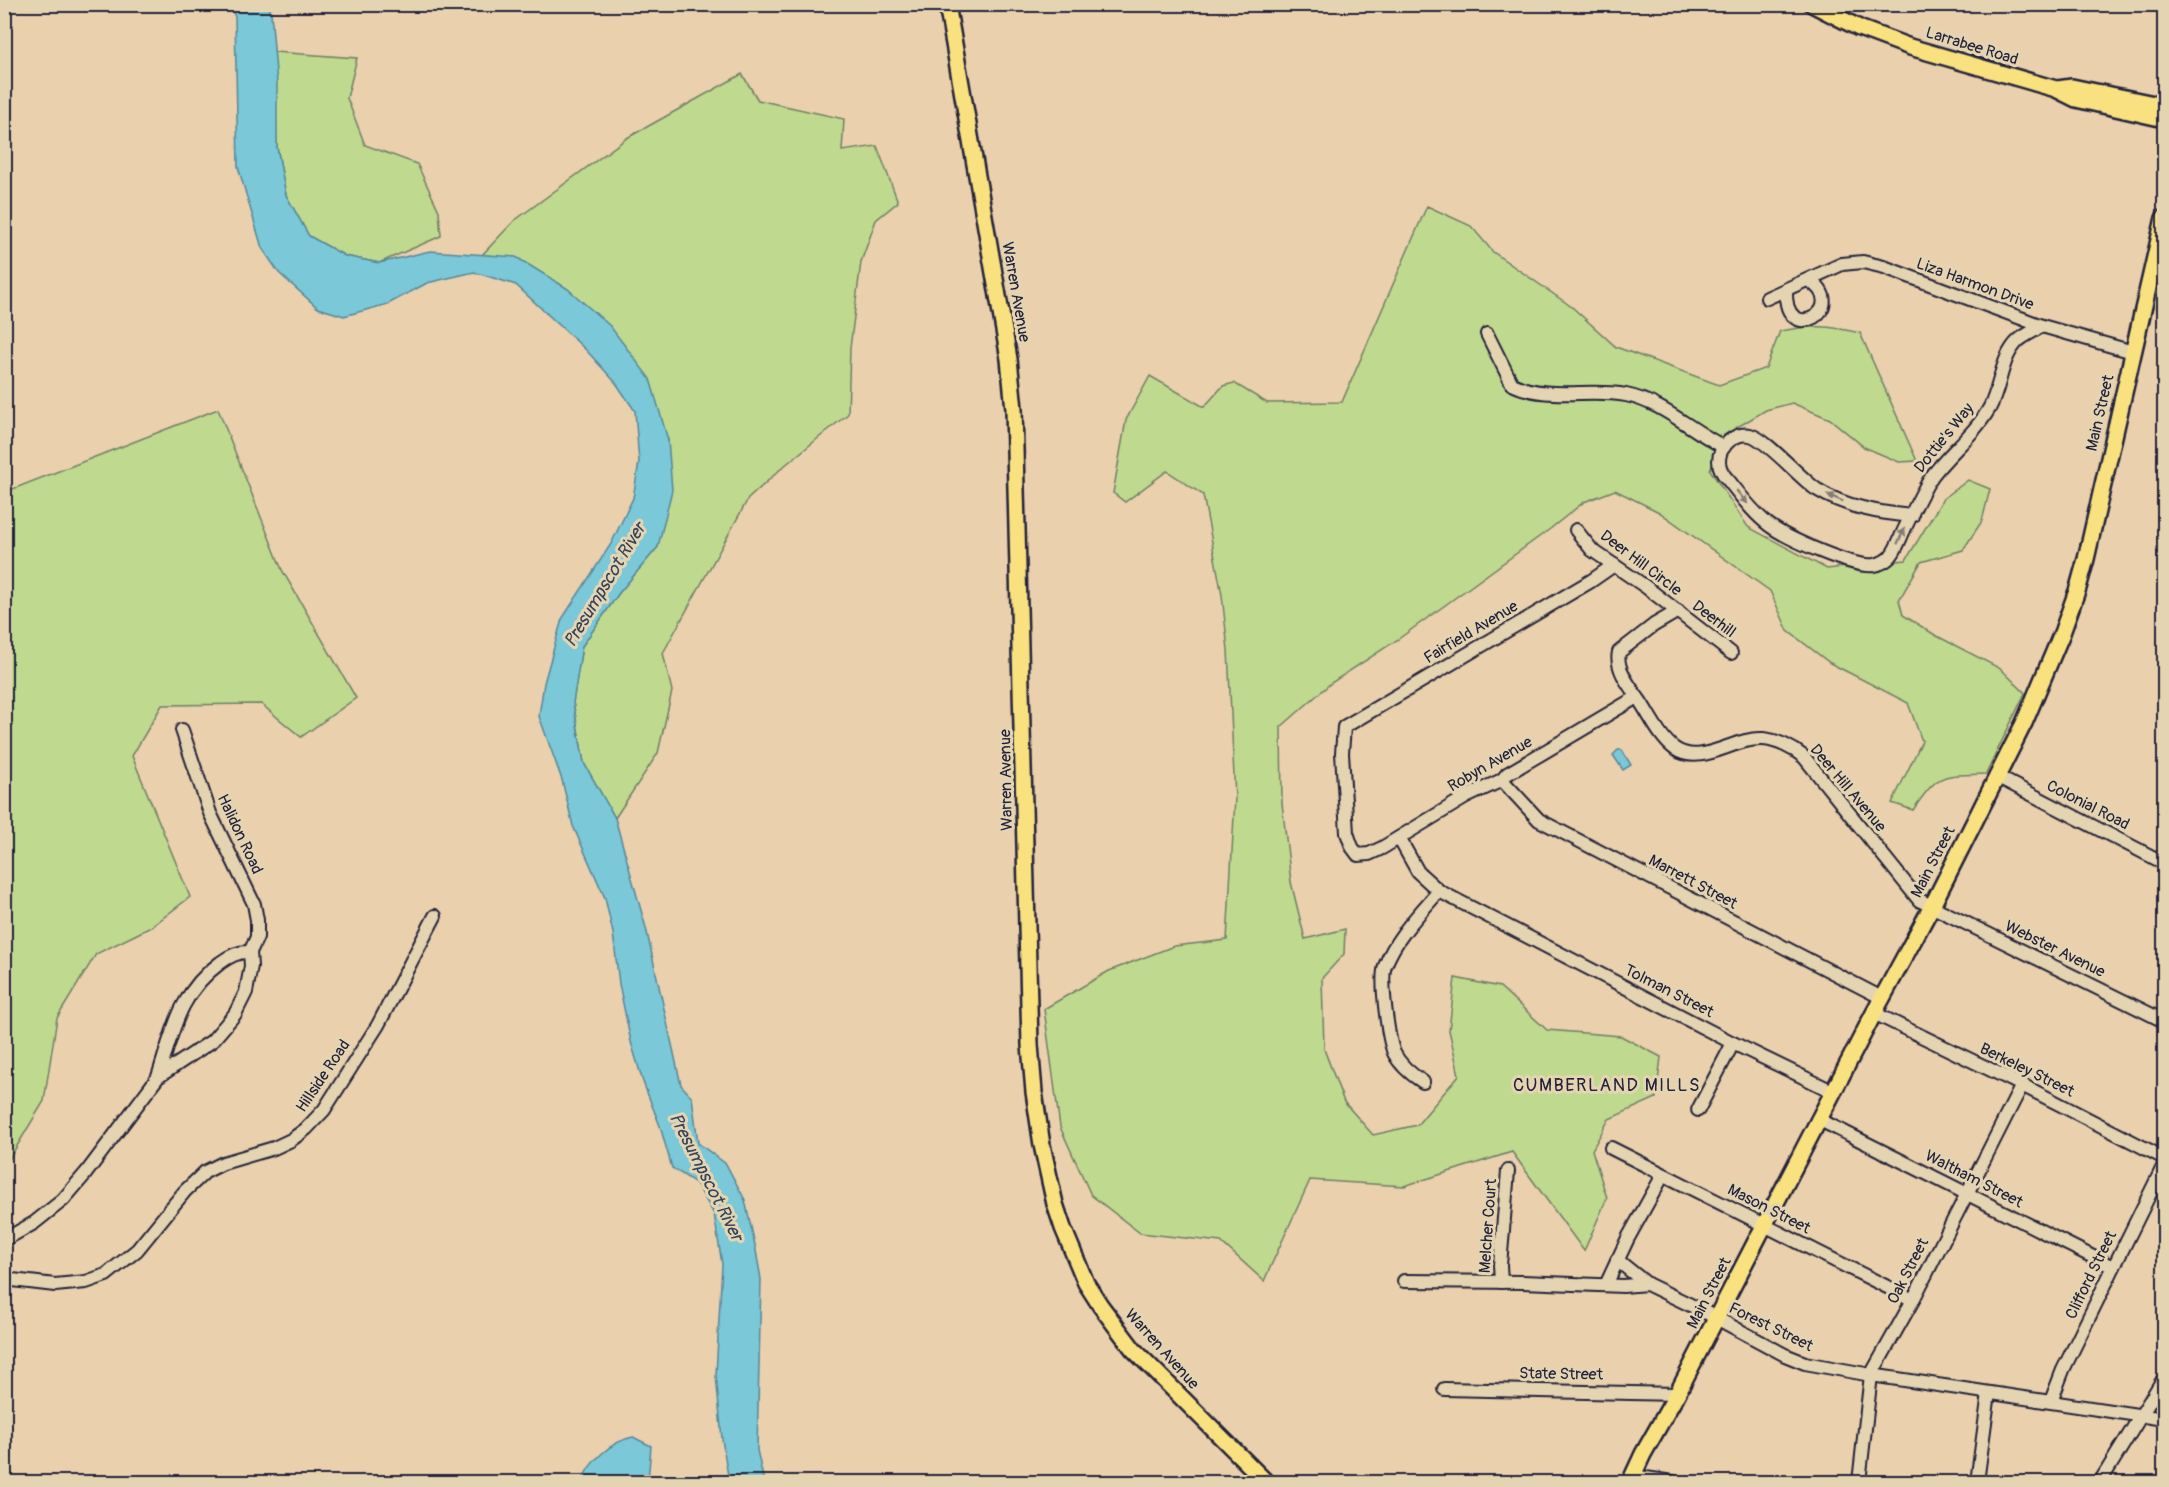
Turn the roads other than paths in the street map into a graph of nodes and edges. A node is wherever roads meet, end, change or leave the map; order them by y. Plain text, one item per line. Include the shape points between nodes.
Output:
1 (947, 4) edge
2 (1812, 4) edge
3 (2056, 89) junction
4 (2164, 106) edge
5 (2164, 119) edge
6 (2164, 218) edge
7 (1808, 280) junction
8 (1786, 291) junction
9 (1767, 298) dead end
10 (2042, 326) junction
11 (1487, 334) dead end
12 (2133, 352) junction
13 (1724, 447) junction
14 (1912, 516) junction
15 (1576, 530) dead end
16 (1614, 565) junction
17 (1677, 611) junction
18 (1731, 652) dead end
19 (1637, 697) junction
20 (182, 730) dead end
21 (1996, 776) junction
22 (1502, 780) junction
23 (1399, 838) junction
24 (1358, 855) joint
25 (2164, 863) edge
26 (1439, 891) junction
27 (1932, 906) junction
28 (435, 916) dead end
29 (250, 952) junction
30 (1882, 998) junction
31 (1874, 1012) junction
32 (2164, 1022) edge
33 (1732, 1043) junction
34 (158, 1077) junction
35 (1423, 1083) dead end
36 (2022, 1085) junction
37 (1834, 1092) junction
38 (1698, 1110) dead end
39 (1820, 1120) junction
40 (1611, 1148) dead end
41 (2164, 1158) edge
42 (2164, 1165) edge
43 (1508, 1171) dead end
44 (1663, 1175) junction
45 (1966, 1193) junction
46 (1764, 1225) junction
47 (4, 1239) edge
48 (1617, 1260) junction
49 (2113, 1267) junction
50 (4, 1279) edge
51 (1404, 1281) dead end
52 (1501, 1282) junction
53 (1647, 1284) junction
54 (1606, 1285) junction
55 (1913, 1300) junction
56 (1716, 1318) junction
57 (1872, 1375) junction
58 (2164, 1378) edge
59 (1444, 1389) dead end
60 (1989, 1393) junction
61 (1677, 1394) junction
62 (2051, 1401) junction
63 (2142, 1415) junction
64 (2164, 1419) edge
65 (1631, 1479) edge
66 (1266, 1482) edge
67 (1673, 1482) edge
68 (1859, 1482) edge
69 (1977, 1482) edge
70 (2100, 1482) edge

1 - 66 main road, Warren Avenue via 1010,360 1030,1045 1042,1145 1063,1228 1100,1305 1133,1349
2 - 3 main road, Larrabee Road via 1859,28 1910,46
3 - 4 main road, Larrabee Road via 2072,87
3 - 5 main road, Larrabee Road via 2076,99
6 - 12 main road, Main Street
7 - 8 street, Liza Harmon Drive
7 - 8 street via 1820,289 1824,301 1820,313 1810,320 1797,319 1788,311
7 - 10 street, Liza Harmon Drive via 1842,264 1863,262
8 - 9 street, Liza Harmon Drive
10 - 12 street, Liza Harmon Drive
10 - 14 street, Dottie's Way via 2013,346 1990,408 1934,474
11 - 13 street via 1512,384 1545,393 1627,395 1648,402
12 - 21 main road, Main Street via 2078,588 2037,693
14 -> 13 street via 1885,513 1834,498 1815,488 1766,444 1749,435 1739,435
13 -> 14 street, Dottie's Way via 1719,462 1721,470 1748,504 1775,529 1812,547 1862,564 1883,562
15 - 16 street, Deer Hill Circle via 1592,550
16 - 17 street, Deer Hill Circle
16 - 24 street, Fairfield Avenue via 1344,727 1347,833
17 - 18 street, Deerhill
17 - 19 street, Deer Hill Circle via 1619,652 1620,667
19 - 22 street, Robyn Avenue
19 - 27 street, Deer Hill Avenue via 1672,747 1681,753 1714,751 1754,739 1775,741 1797,751 1913,895
20 - 29 street, Halidon Road via 210,813 254,904 257,937
21 - 25 street, Colonial Road
21 - 27 main road, Main Street
22 - 23 street, Robyn Avenue
22 - 30 street, Marrett Street via 1539,820
23 - 24 street, Robyn Avenue via 1369,854
23 - 26 street, Tolman Street via 1418,872
26 - 33 street, Tolman Street
26 - 35 street via 1400,937 1384,968 1384,1003 1395,1053 1409,1073
27 - 30 main road, Main Street
27 - 32 street, Webster Avenue
28 - 50 street, Hillside Road via 378,1025 324,1110 306,1129 274,1148 205,1172 137,1250 106,1275 86,1282 55,1285
29 - 34 street, Halidon Road via 246,992 235,1014 212,1041
29 - 34 street, Halidon Road via 225,959 202,977 175,1020
30 - 31 main road, Main Street
31 - 36 street, Berkeley Street
31 - 37 main road, Main Street
33 - 37 street, Tolman Street
33 - 38 street
34 - 47 street, Halidon Road via 63,1200 34,1223
36 - 41 street, Berkeley Street
36 - 45 street, Oak Street
37 - 39 main road, Main Street
39 - 45 street, Waltham Street
39 - 46 main road, Main Street
40 - 44 street, Mason Street
42 - 49 street, Clifford Street
43 - 52 street, Melcher Court
44 - 46 street, Mason Street
44 - 48 street
45 - 49 street, Waltham Street
45 - 55 street, Oak Street
46 - 55 street, Mason Street
46 - 56 main road, Main Street
48 - 53 street
48 - 54 street
49 - 62 street, Clifford Street
51 - 52 street, Forest Street
52 - 54 street, Forest Street
53 - 54 street, Forest Street
53 - 56 street, Forest Street
55 - 57 street, Oak Street
56 - 57 street, Forest Street via 1804,1363
56 - 61 main road, Main Street
57 - 60 street, Forest Street
57 - 68 street, Oak Street
58 - 63 street
59 - 61 street, State Street
60 - 62 street, Forest Street
60 - 69 street
61 - 65 main road, Main Street
62 - 63 street, Forest Street
63 - 64 street, Forest Street
63 - 70 street
65 - 67 street

